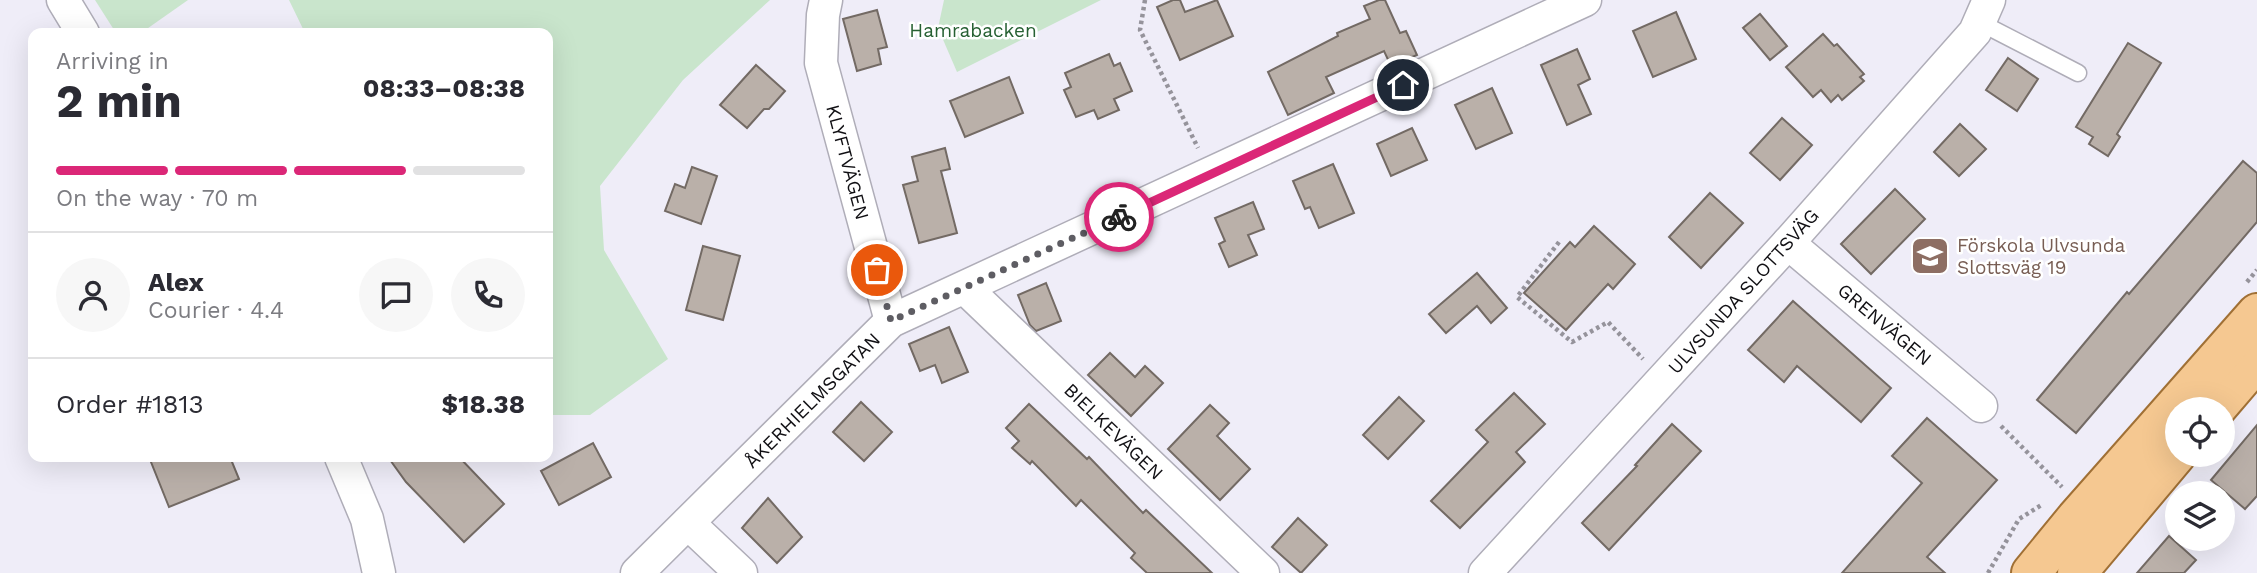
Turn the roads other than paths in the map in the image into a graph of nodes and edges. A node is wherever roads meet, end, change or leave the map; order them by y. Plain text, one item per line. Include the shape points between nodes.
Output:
1 (63, 0) edge
2 (827, 0) edge
3 (1586, 0) edge
4 (1984, 11) edge
5 (80, 28) edge
6 (2078, 73) dead end
7 (1788, 243) junction
8 (965, 288) junction
9 (2257, 313) edge
10 (891, 321) junction
11 (2257, 361) edge
12 (2227, 397) edge
13 (1981, 406) road end
14 (343, 462) edge
15 (2166, 467) edge
16 (688, 523) junction
17 (379, 573) edge
18 (637, 573) edge
19 (741, 573) edge
20 (1263, 573) edge
21 (1485, 573) edge
22 (2031, 573) edge
23 (2077, 573) edge

1 - 5 street
2 - 10 street, KLYFTVÄGEN via 821,63
3 - 8 street, ÅKERHIELMSGATAN
4 - 6 lane
4 - 7 street, ULVSUNDA SLOTTSVÄG via 1975,32
7 - 13 street, GRENVÄGEN
7 - 21 street, ULVSUNDA SLOTTSVÄG
8 - 10 street, ÅKERHIELMSGATAN
8 - 20 street, BIELKEVÄGEN
9 - 22 main road
10 - 16 street, ÅKERHIELMSGATAN
11 - 12 main road
14 - 17 street via 367,519
15 - 23 main road
16 - 18 street, ÅKERHIELMSGATAN
16 - 19 street

